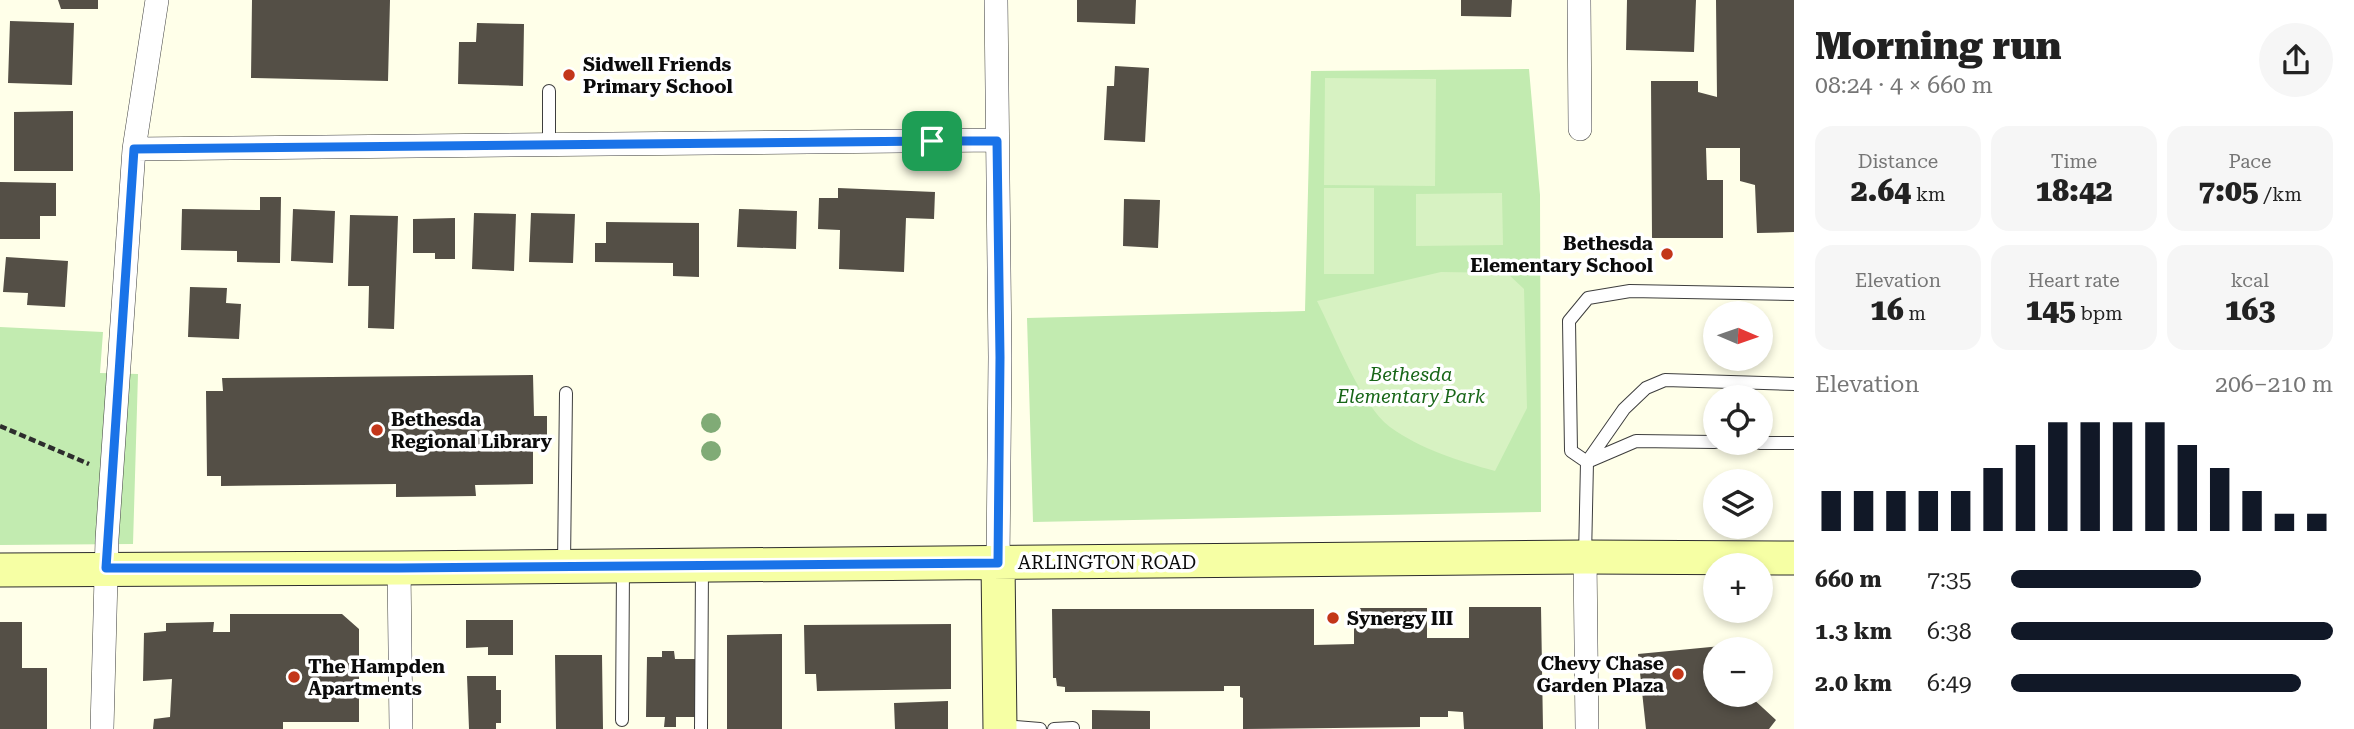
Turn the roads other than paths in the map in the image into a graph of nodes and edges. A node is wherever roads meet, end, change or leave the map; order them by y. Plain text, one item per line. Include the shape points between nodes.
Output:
1 (157, 0) edge
2 (996, 0) edge
3 (1579, 0) edge
4 (549, 90) dead end
5 (1580, 129) dead end
6 (997, 141) junction
7 (550, 144) junction
8 (134, 149) junction
9 (1794, 294) edge
10 (1794, 384) edge
11 (566, 393) dead end
12 (1703, 442) edge
13 (1773, 443) edge
14 (1794, 443) edge
15 (1587, 462) junction
16 (1585, 557) junction
17 (1794, 558) edge
18 (998, 563) junction
19 (623, 566) junction
20 (702, 566) junction
21 (564, 567) junction
22 (106, 568) junction
23 (399, 568) junction
24 (0, 570) edge
25 (622, 720) dead end
26 (1000, 727) edge
27 (1073, 728) edge
28 (102, 729) edge
29 (401, 729) edge
30 (701, 729) edge
31 (1040, 729) edge
32 (1054, 729) edge
33 (1587, 729) edge

1 - 8 street
2 - 6 street
3 - 5 street
4 - 7 lane
6 - 7 street
6 - 18 street
7 - 8 street
8 - 22 street
9 - 15 lane via 1630,291 1588,298 1569,321 1571,451
10 - 15 lane via 1665,380 1646,388 1624,409
11 - 21 lane
12 - 15 lane via 1636,441
13 - 14 lane
15 - 16 lane
16 - 17 main road, ARLINGTON ROAD
16 - 18 main road, ARLINGTON ROAD
16 - 33 street
18 - 20 main road, ARLINGTON ROAD
18 - 26 main road
19 - 20 main road, ARLINGTON ROAD
19 - 21 main road, ARLINGTON ROAD
19 - 25 lane
20 - 30 lane
21 - 23 main road, ARLINGTON ROAD
22 - 23 main road, ARLINGTON ROAD
22 - 24 main road, ARLINGTON ROAD
22 - 28 street
23 - 29 street
26 - 31 lane
27 - 32 lane

